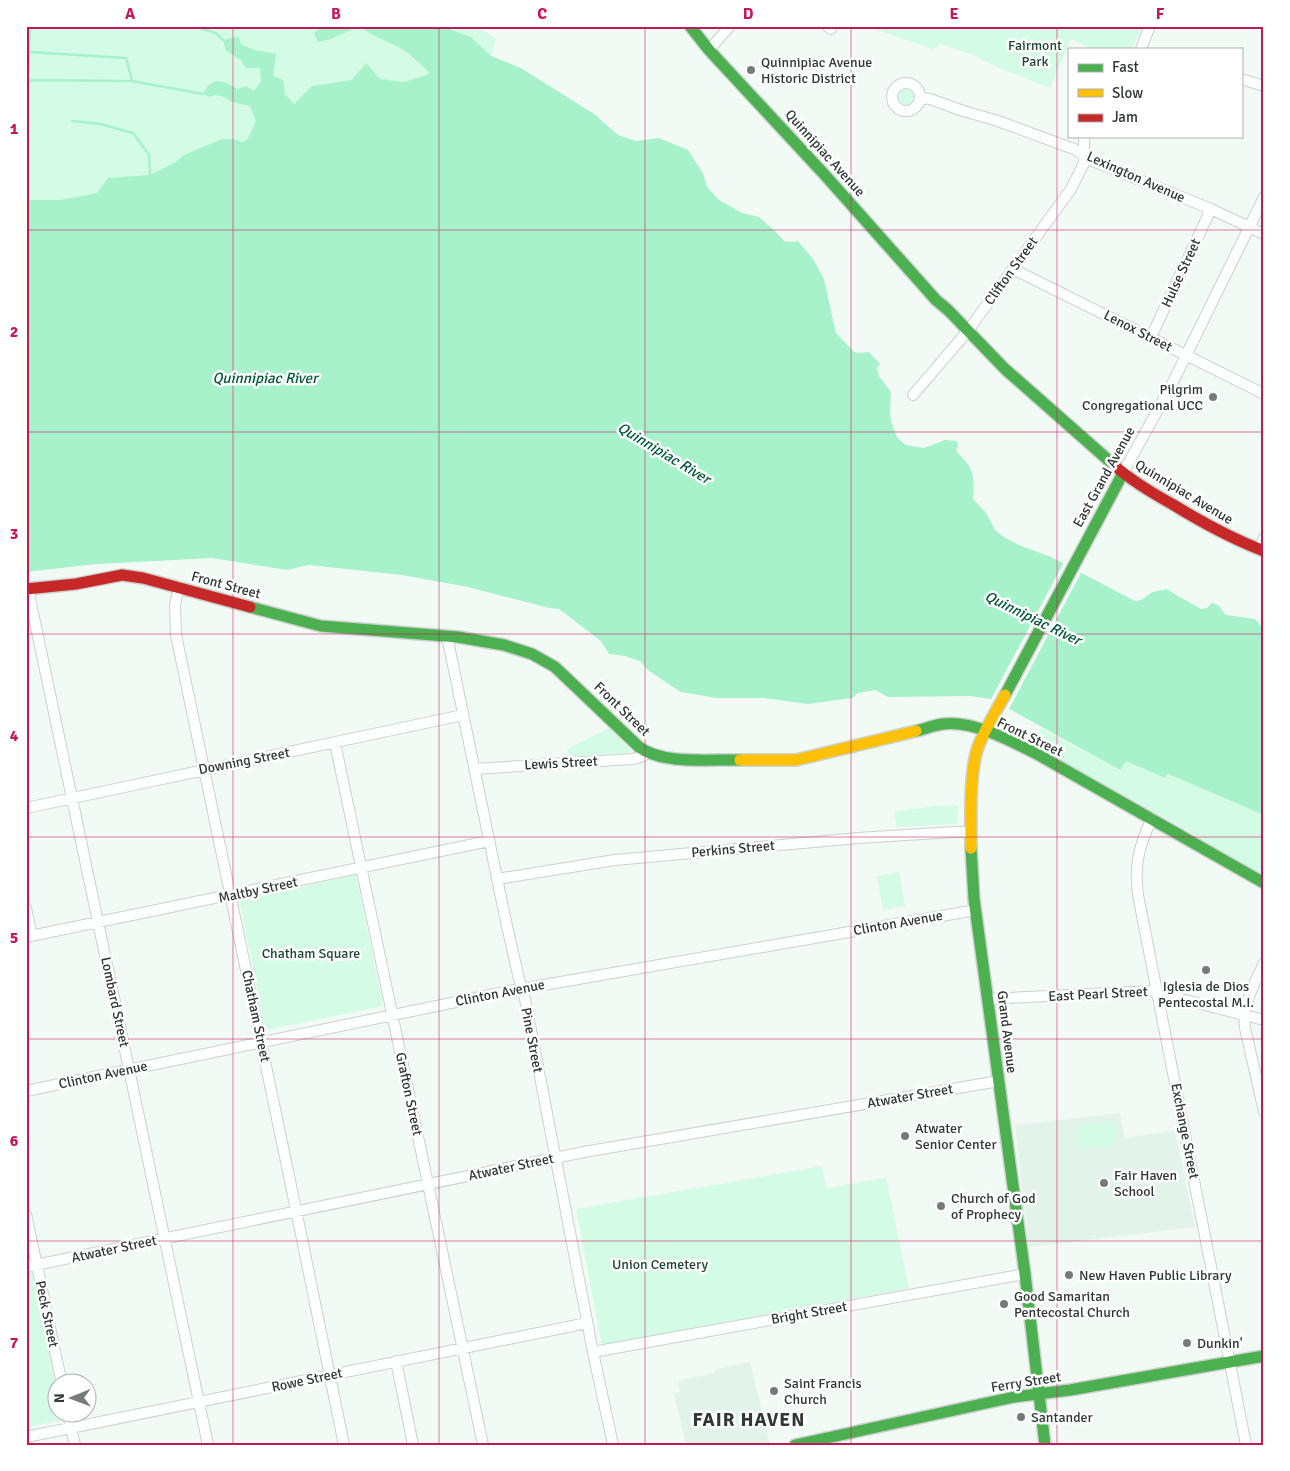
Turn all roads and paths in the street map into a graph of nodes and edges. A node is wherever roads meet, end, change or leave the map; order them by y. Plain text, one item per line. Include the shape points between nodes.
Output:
1 (690, 26) edge
2 (730, 26) edge
3 (1150, 26) edge
4 (1146, 48) edge
5 (709, 50) junction
6 (1242, 78) edge
7 (1264, 86) edge
8 (920, 98) dead end
9 (1084, 138) edge
10 (1084, 154) junction
11 (1264, 198) edge
12 (1210, 209) junction
13 (1249, 226) junction
14 (1264, 234) edge
15 (1013, 269) junction
16 (965, 334) junction
17 (1151, 337) junction
18 (1186, 356) junction
19 (1264, 394) edge
20 (913, 395) dead end
21 (1123, 473) junction
22 (1264, 538) edge
23 (1261, 550) edge
24 (179, 587) junction
25 (27, 589) edge
26 (447, 636) junction
27 (1036, 636) joint
28 (463, 715) junction
29 (985, 731) junction
30 (335, 743) junction
31 (647, 753) junction
32 (204, 769) junction
33 (474, 769) junction
34 (72, 798) junction
35 (26, 808) edge
36 (1152, 818) junction
37 (970, 832) junction
38 (489, 841) junction
39 (362, 868) junction
40 (498, 879) junction
41 (1264, 883) edge
42 (230, 895) junction
43 (26, 908) edge
44 (976, 910) junction
45 (98, 923) junction
46 (29, 936) edge
47 (1264, 963) edge
48 (522, 989) junction
49 (1158, 992) junction
50 (988, 999) junction
51 (393, 1014) junction
52 (1244, 1015) junction
53 (1264, 1020) edge
54 (261, 1042) junction
55 (129, 1070) junction
56 (998, 1081) junction
57 (26, 1091) edge
58 (1264, 1112) edge
59 (556, 1157) junction
60 (428, 1184) junction
61 (296, 1211) junction
62 (26, 1214) edge
63 (165, 1238) junction
64 (32, 1266) edge
65 (1024, 1274) junction
66 (587, 1323) junction
67 (463, 1348) junction
68 (593, 1352) junction
69 (1264, 1356) edge
70 (396, 1361) junction
71 (1230, 1362) junction
72 (59, 1374) edge
73 (329, 1376) junction
74 (1039, 1394) junction
75 (199, 1402) junction
76 (70, 1424) edge
77 (71, 1428) junction
78 (26, 1437) edge
79 (75, 1445) edge
80 (208, 1445) edge
81 (344, 1445) edge
82 (414, 1445) edge
83 (483, 1445) edge
84 (612, 1445) edge
85 (795, 1445) edge
86 (1045, 1445) edge
87 (1246, 1445) edge

1 - 5 main road, Quinnipiac Avenue
2 - 5 street
3 - 4 street
5 - 16 main road, Quinnipiac Avenue via 948,310
6 - 7 street
8 - 10 street, Lexington Avenue via 995,120
9 - 10 street, Clifton Street
10 - 12 street, Lexington Avenue via 1095,162
10 - 15 street, Clifton Street via 1083,168 1071,189
11 - 13 street, East Grand Avenue
12 - 13 street, Lexington Avenue
12 - 17 street, Hulse Street
13 - 14 street, Lexington Avenue
13 - 18 street, East Grand Avenue
15 - 16 street, Clifton Street
15 - 17 street, Lenox Street
16 - 20 street, Clifton Street
16 - 21 main road, Quinnipiac Avenue
17 - 18 street, Lenox Street
18 - 19 street, Lenox Street
18 - 21 street, East Grand Avenue
21 - 23 main road, Quinnipiac Avenue via 1213,529
21 - 27 main road, East Grand Avenue
22 - 23 street
24 - 25 main road, Front Street via 122,575 86,583
24 - 26 main road, Front Street via 321,626
24 - 32 street, Chatham Street via 175,604 176,635
25 - 34 street, Lombard Street
26 - 28 street, Pine Street
26 - 31 main road, Front Street via 504,645 540,657
27 - 29 main road, Grand Avenue
28 - 30 street, Downing Street
28 - 33 street, Pine Street
29 - 31 main road, Front Street via 944,724 796,760 670,759
29 - 36 main road, Front Street
29 - 37 main road, Grand Avenue via 974,761
30 - 32 street, Downing Street
30 - 39 street, Grafton Street
31 - 33 street, Lewis Street via 633,759
32 - 34 street, Downing Street
32 - 42 street, Chatham Street
33 - 38 street, Pine Street
34 - 35 street, Downing Street
34 - 45 street, Lombard Street
36 - 41 main road, Front Street
36 - 49 street, Exchange Street via 1139,850 1136,878
37 - 40 street, Perkins Street via 858,838 616,860
37 - 44 main road, Grand Avenue
38 - 39 street, Maltby Street
38 - 40 street, Pine Street
39 - 42 street, Maltby Street
39 - 51 street, Grafton Street
40 - 48 street, Pine Street
42 - 45 street, Maltby Street
42 - 54 street, Chatham Street
43 - 46 street
44 - 48 street, Clinton Avenue
44 - 50 main road, Grand Avenue
45 - 46 street, Maltby Street
45 - 55 street, Lombard Street
47 - 52 street via 1246,1002
48 - 51 street, Clinton Avenue
48 - 59 street, Pine Street
49 - 50 street, East Pearl Street
49 - 52 street, East Pearl Street
49 - 71 street, Exchange Street
50 - 56 main road, Grand Avenue
51 - 54 street, Clinton Avenue
51 - 60 street, Grafton Street
52 - 53 street, East Pearl Street
52 - 58 street
54 - 55 street, Clinton Avenue
54 - 61 street, Chatham Street
55 - 57 street, Clinton Avenue
55 - 63 street, Lombard Street
56 - 59 street, Atwater Street
56 - 65 main road, Grand Avenue
59 - 60 street, Atwater Street
59 - 66 street, Pine Street
60 - 61 street, Atwater Street
60 - 67 street, Grafton Street
61 - 63 street, Atwater Street
61 - 73 street, Chatham Street
62 - 64 street, Peck Street
63 - 64 street, Atwater Street
63 - 75 street, Lombard Street
64 - 72 street, Peck Street
65 - 68 street, Bright Street
65 - 74 main road, Grand Avenue
66 - 67 street, Rowe Street
66 - 68 street, Pine Street
67 - 70 street, Rowe Street
67 - 83 street, Grafton Street
68 - 84 street, Pine Street
69 - 71 main road, Ferry Street
70 - 73 street, Rowe Street
70 - 82 street
71 - 74 main road, Ferry Street
71 - 87 street, Exchange Street
73 - 75 street, Rowe Street
73 - 81 street, Chatham Street
74 - 85 main road, Ferry Street
74 - 86 main road, Grand Avenue
75 - 77 street, Rowe Street
75 - 80 street, Lombard Street
76 - 77 street
77 - 78 street, Rowe Street
77 - 79 street

